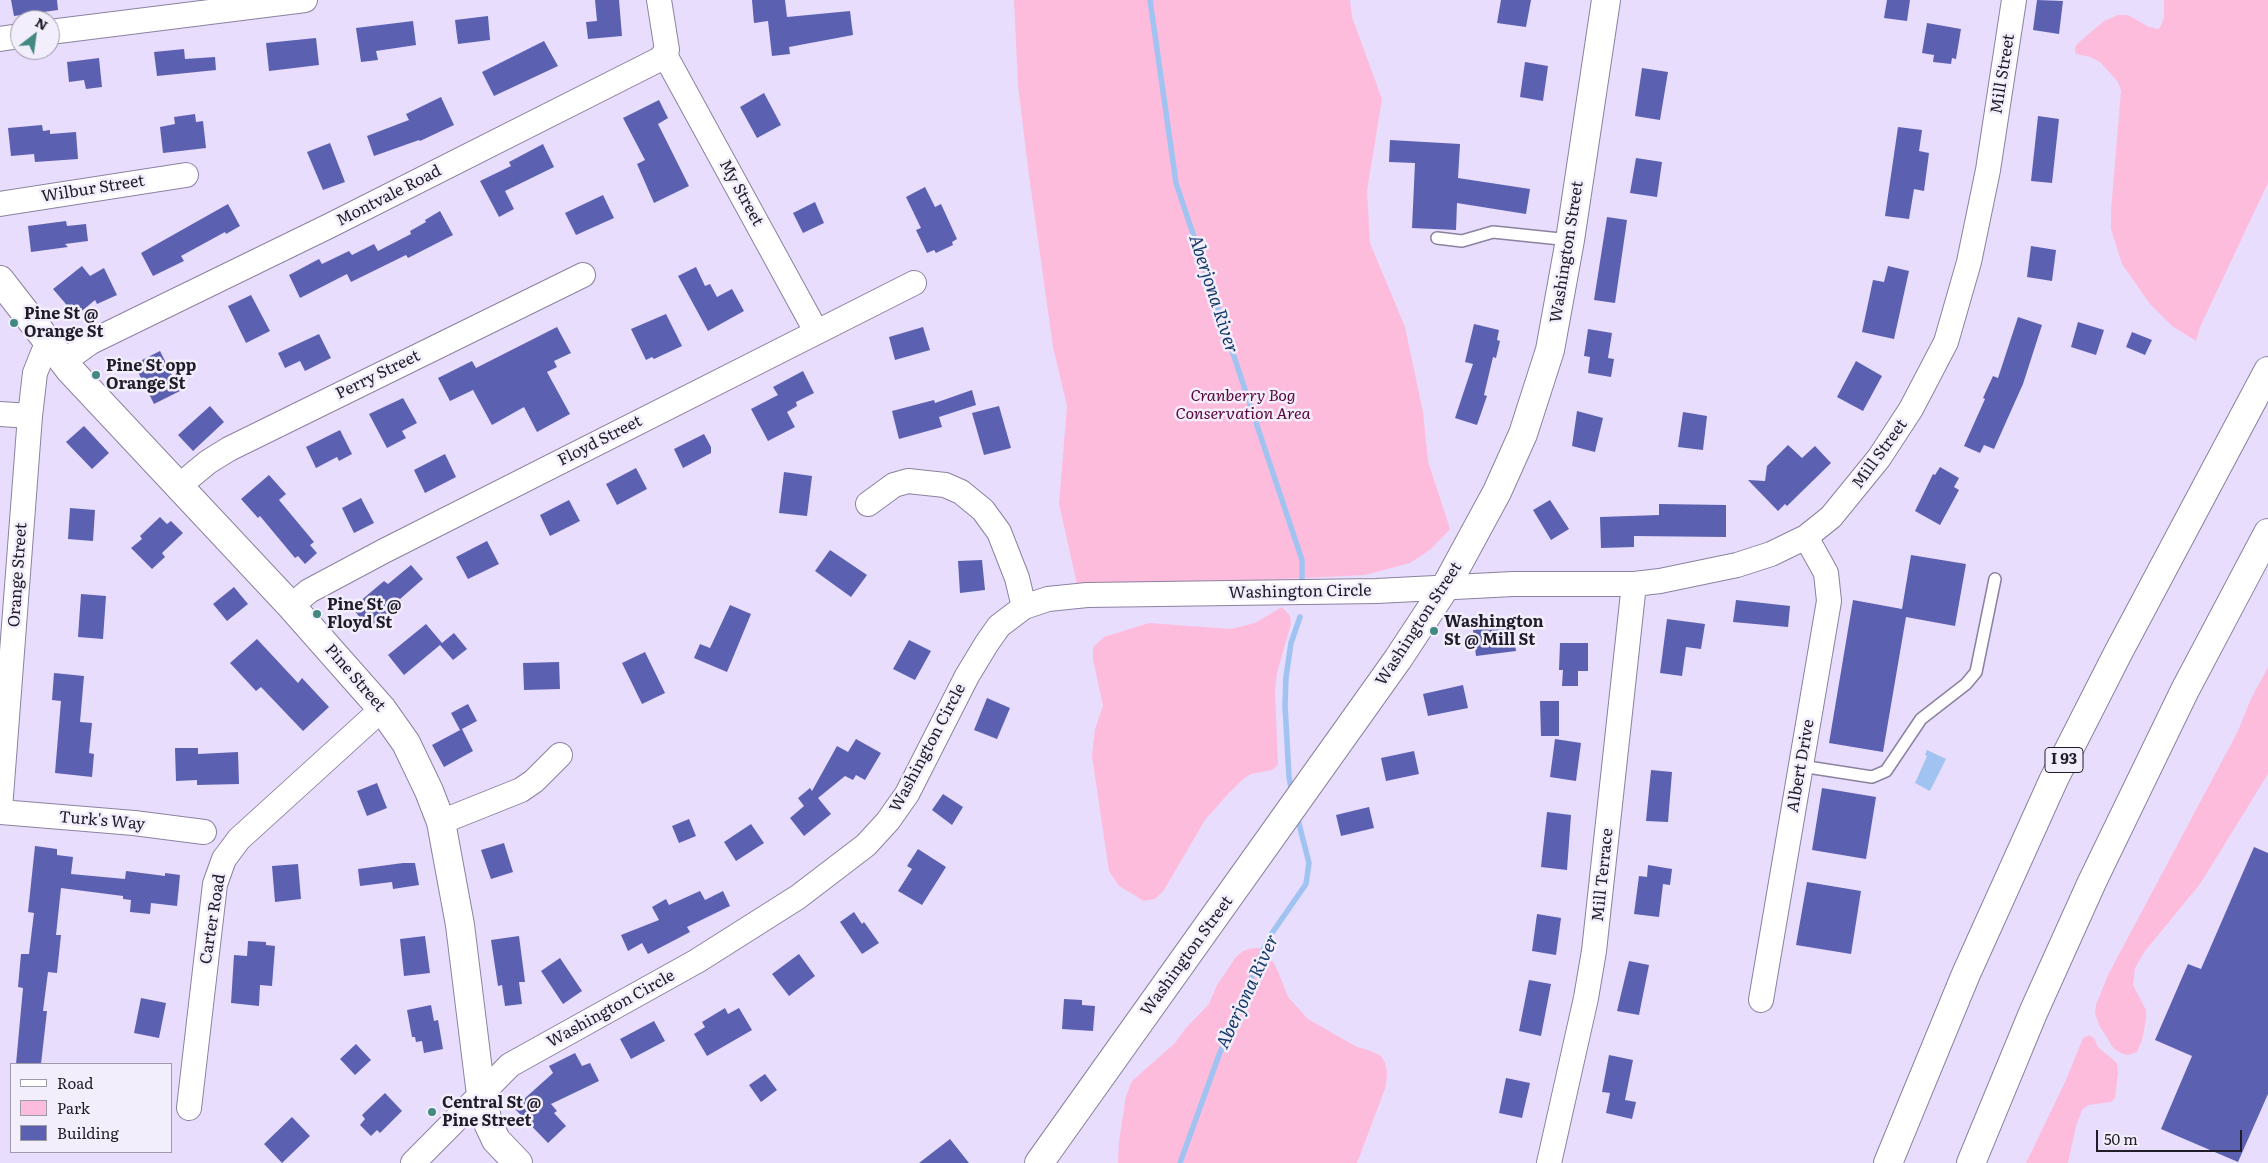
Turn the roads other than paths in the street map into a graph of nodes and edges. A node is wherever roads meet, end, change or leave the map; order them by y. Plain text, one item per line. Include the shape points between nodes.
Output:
1 (305, 0) edge
2 (659, 0) edge
3 (1606, 0) edge
4 (2014, 0) edge
5 (60, 31) edge
6 (664, 55) junction
7 (186, 175) dead end
8 (0, 204) edge
9 (1437, 238) dead end
10 (1570, 240) junction
11 (583, 275) dead end
12 (0, 280) edge
13 (914, 283) dead end
14 (816, 331) junction
15 (56, 353) junction
16 (2268, 371) edge
17 (0, 414) edge
18 (30, 416) junction
19 (179, 486) junction
20 (868, 504) dead end
21 (2268, 533) edge
22 (1806, 538) junction
23 (1995, 579) dead end
24 (1634, 584) junction
25 (1446, 586) junction
26 (291, 606) junction
27 (1024, 607) junction
28 (382, 708) junction
29 (560, 755) dead end
30 (1801, 766) junction
31 (0, 810) edge
32 (441, 822) junction
33 (204, 832) dead end
34 (1761, 1000) dead end
35 (481, 1094) junction
36 (189, 1108) dead end
37 (413, 1163) edge
38 (518, 1163) edge
39 (1038, 1163) edge
40 (1549, 1163) edge
41 (1888, 1163) edge
42 (1972, 1163) edge

1 - 5 street
2 - 6 street via 666,46
3 - 10 main road, Washington Street
4 - 22 street, Mill Street via 1988,170 1964,280 1946,342 1928,380 1882,454 1831,517
6 - 14 street, My Street
6 - 15 street, Montvale Road via 331,225 83,346
7 - 8 street, Wilbur Street
9 - 10 lane via 1462,241 1493,232
10 - 25 main road, Washington Street via 1550,350 1532,408 1497,492
11 - 19 street, Perry Street via 229,449
12 - 15 main road, Pine Street
13 - 14 street, Floyd Street
14 - 26 street, Floyd Street via 309,591
15 - 18 street, Orange Street via 43,353 36,373
15 - 19 main road, Pine Street
16 - 41 main road, I 93 via 2054,779 1969,966
17 - 18 street
18 - 31 street, Orange Street
19 - 26 main road, Pine Street
20 - 27 street via 894,485 908,481 945,485 962,492 984,510 999,532 1017,578
21 - 42 main road via 2185,690 2096,874 2033,1013
22 - 24 street, Mill Street via 1736,565
22 - 30 street, Albert Drive via 1826,573 1829,602
23 - 30 lane via 1976,672 1966,684 1918,722 1886,770 1872,777
24 - 25 street, Mill Street
24 - 40 street, Mill Terrace via 1594,951
25 - 27 street, Washington Circle via 1377,591 1087,595 1048,599
25 - 39 main road, Washington Street via 1398,659
26 - 28 main road, Pine Street
27 - 35 street, Washington Circle via 999,626 987,643 907,794 866,845 798,897 697,961 517,1061
28 - 32 main road, Pine Street via 414,758
28 - 36 street, Carter Road via 239,839 224,859 215,884
29 - 32 street via 521,790
30 - 34 street, Albert Drive
31 - 33 street, Turk's Way
32 - 35 main road, Pine Street via 460,924
35 - 37 street, Washington Circle
35 - 38 main road via 492,1134

